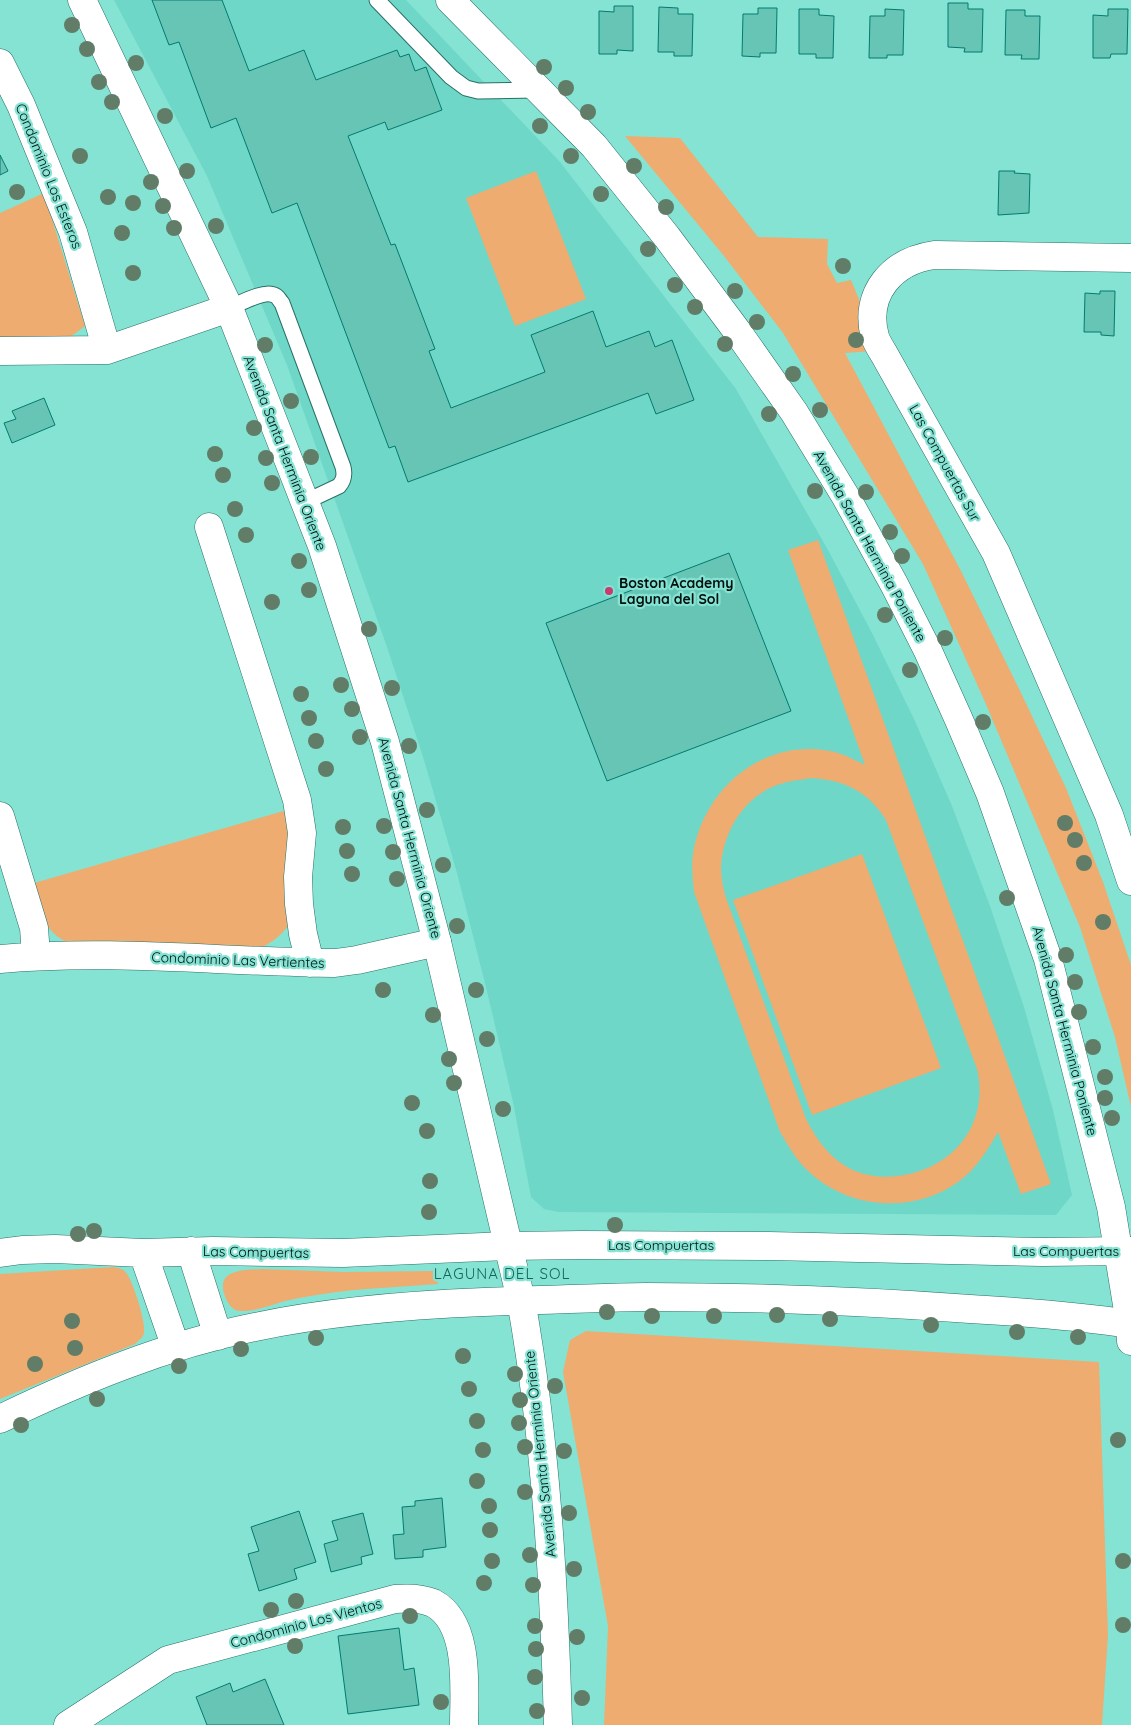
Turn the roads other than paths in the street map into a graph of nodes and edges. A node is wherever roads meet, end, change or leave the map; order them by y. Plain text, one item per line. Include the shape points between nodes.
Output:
1 (82, 0) edge
2 (377, 0) edge
3 (450, 0) edge
4 (0, 63) edge
5 (537, 90) junction
6 (1131, 258) edge
7 (229, 308) junction
8 (106, 350) junction
9 (0, 351) edge
10 (305, 502) junction
11 (209, 527) dead end
12 (0, 816) edge
13 (1131, 881) edge
14 (437, 942) junction
15 (36, 956) junction
16 (0, 958) edge
17 (310, 963) junction
18 (507, 1246) junction
19 (191, 1251) junction
20 (1125, 1251) edge
21 (0, 1253) edge
22 (143, 1253) junction
23 (521, 1300) junction
24 (1131, 1329) edge
25 (218, 1336) junction
26 (176, 1348) junction
27 (0, 1419) edge
28 (68, 1725) edge
29 (464, 1725) edge
30 (558, 1725) edge

1 - 7 street, Avenida Santa Herminia Oriente
2 - 5 lane via 451,77 466,88 478,91
3 - 5 street, Avenida Santa Herminia Poniente
4 - 8 street, Condominio Los Esteros via 74,232
5 - 20 street, Avenida Santa Herminia Poniente via 594,146 667,237 788,404 846,497 928,651 990,793 1048,959 1110,1207
6 - 13 street, Las Compuertas Sur via 934,254 919,257 893,272 882,286 874,302 873,321 876,338 884,354 996,554 1109,815
7 - 8 street
7 - 10 street, Avenida Santa Herminia Oriente
7 - 10 lane via 265,294 277,296 282,303 344,474 339,486
8 - 9 street
10 - 14 street, Avenida Santa Herminia Oriente via 385,742
11 - 17 street via 297,800 302,833 299,904
12 - 15 street via 34,928
14 - 17 street, Condominio Las Vertientes via 350,962
14 - 18 street, Avenida Santa Herminia Oriente
15 - 16 street, Condominio Las Vertientes
15 - 17 street, Condominio Las Vertientes via 135,956
18 - 19 street, Las Compuertas via 343,1253
18 - 20 street, Las Compuertas
18 - 23 street, Avenida Santa Herminia Oriente
19 - 22 street, Las Compuertas
19 - 25 street, Las Compuertas
20 - 24 street, Avenida Santa Herminia Poniente
21 - 22 street, Las Compuertas via 55,1249
22 - 26 street
23 - 24 street via 812,1299 1046,1314
23 - 25 street via 456,1302 328,1314
23 - 30 street, Avenida Santa Herminia Oriente via 532,1359 546,1491 555,1616
25 - 26 street
26 - 27 street via 139,1359
28 - 29 street, Condominio Los Vientos via 168,1660 407,1598 432,1603 443,1610 452,1623 462,1652

